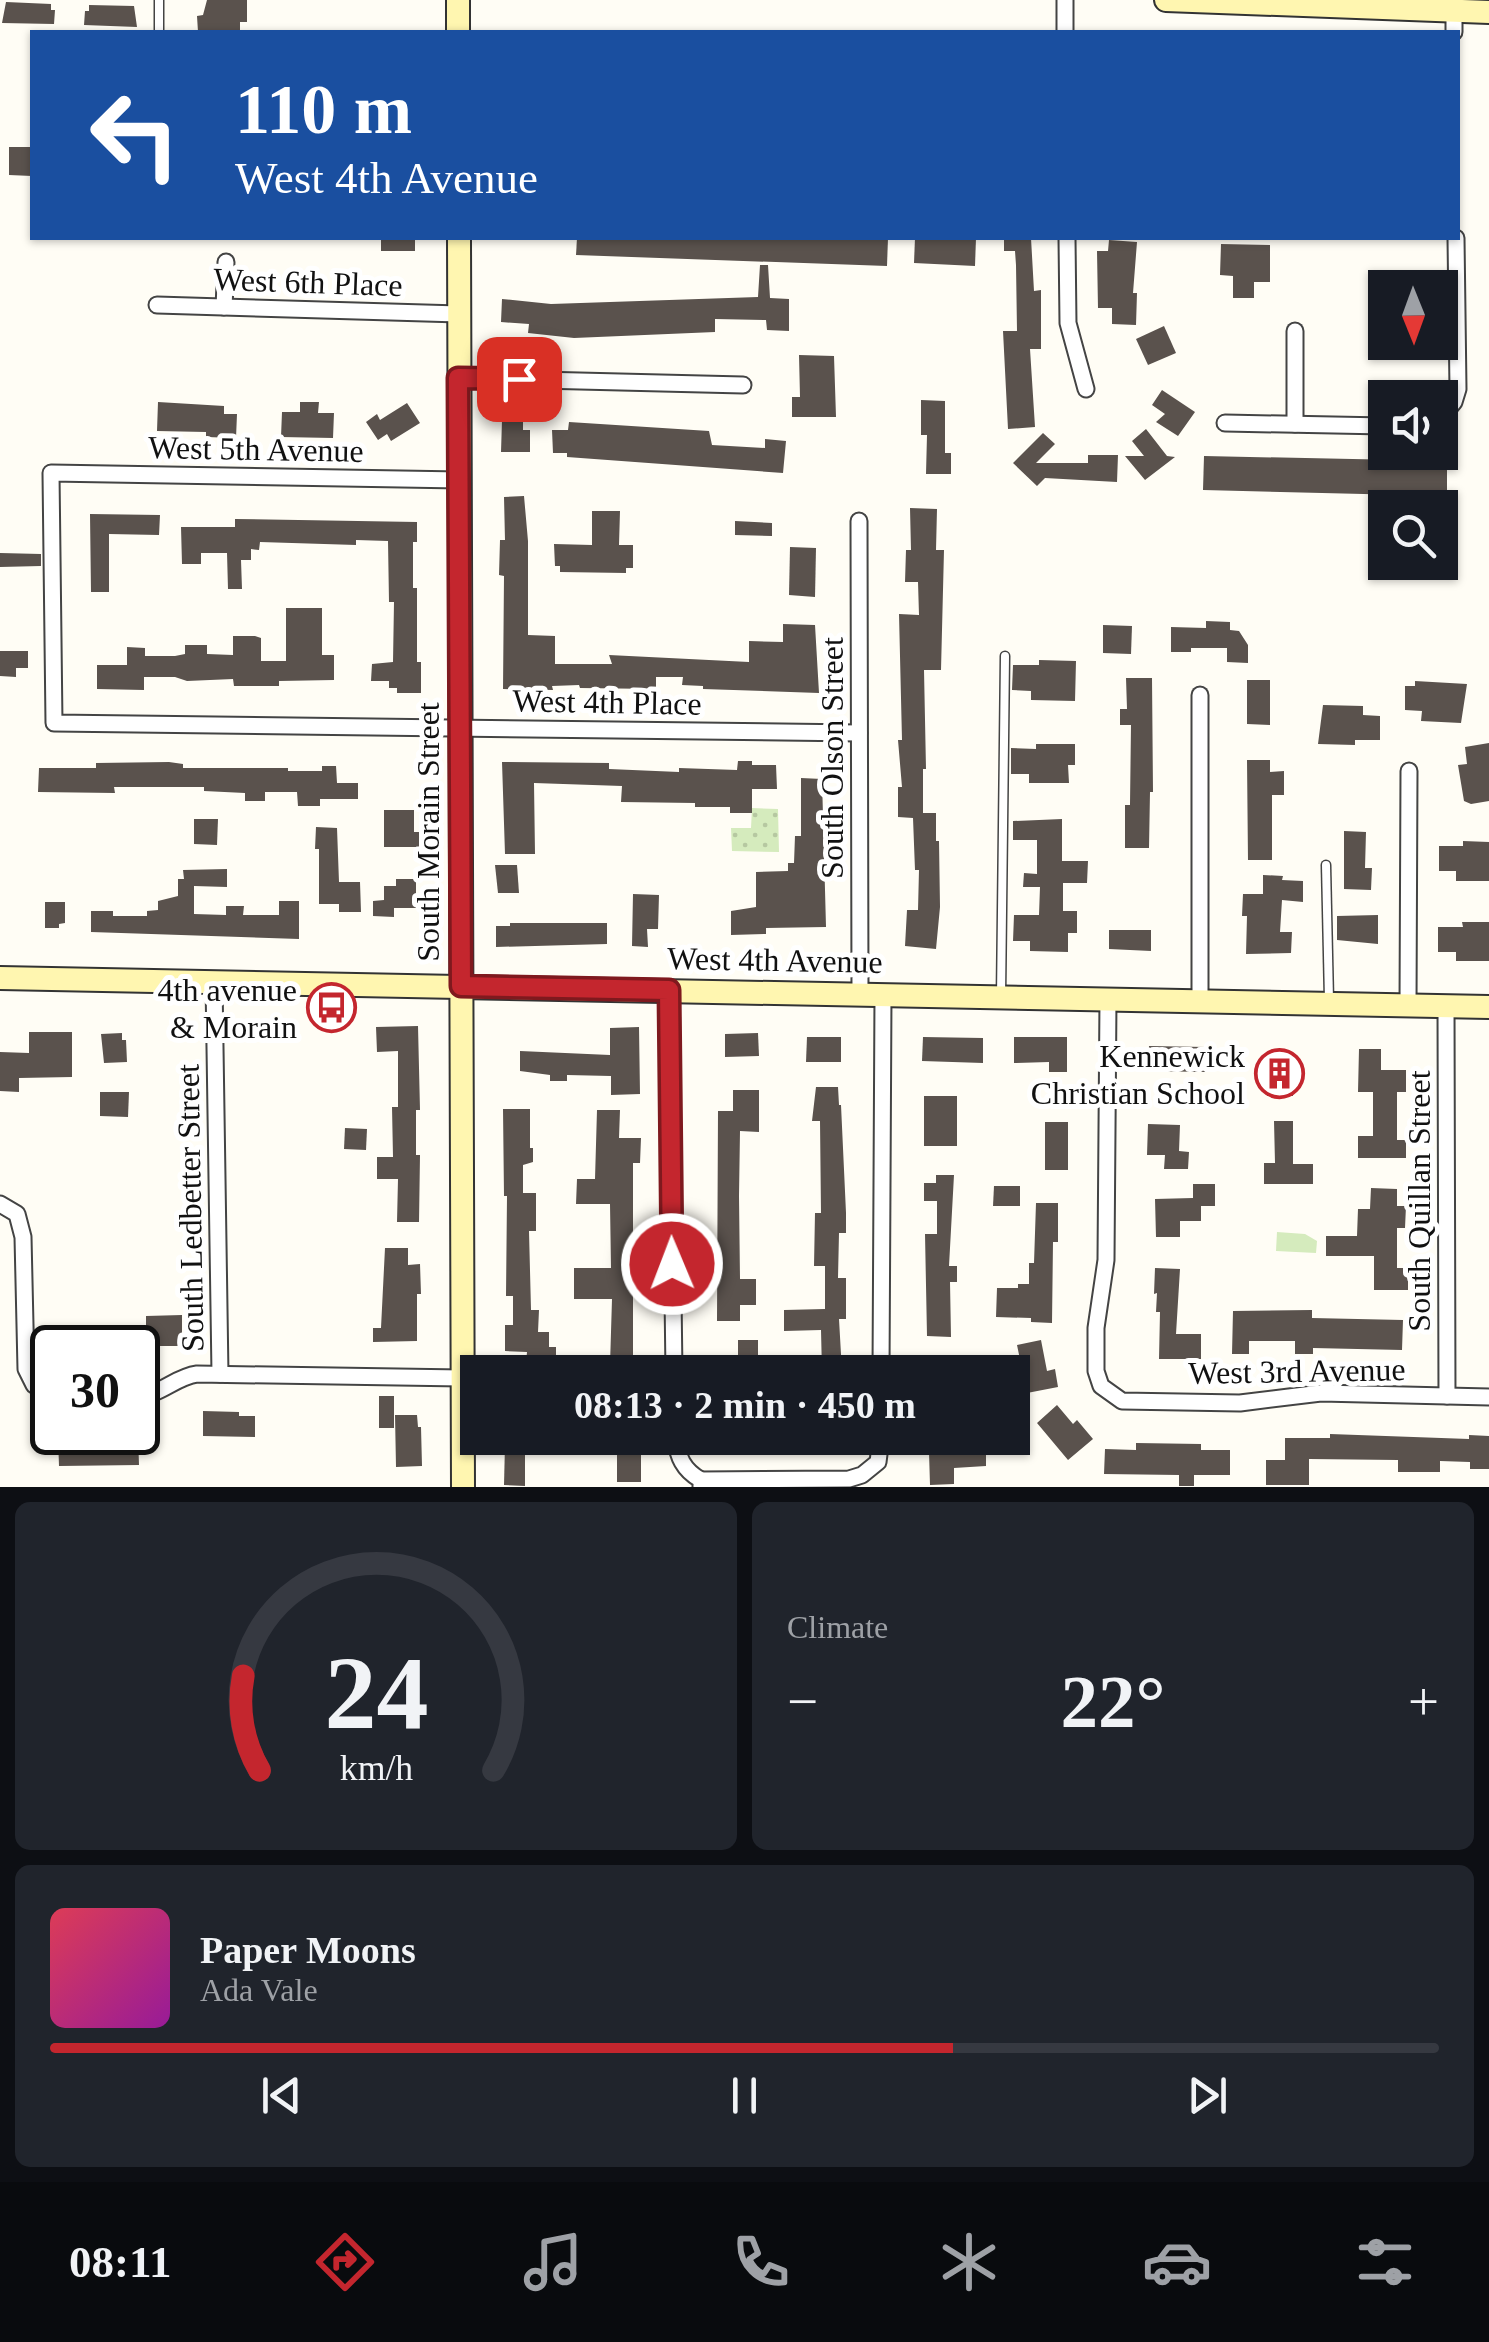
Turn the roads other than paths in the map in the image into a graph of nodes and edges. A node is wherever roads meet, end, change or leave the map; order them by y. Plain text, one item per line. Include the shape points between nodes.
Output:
1 (159, 0) edge
2 (458, 0) edge
3 (1065, 0) edge
4 (1166, 0) edge
5 (1489, 12) edge
6 (1454, 22) edge
7 (159, 30) edge
8 (458, 30) edge
9 (1065, 30) edge
10 (458, 240) edge
11 (1067, 240) edge
12 (1456, 240) edge
13 (226, 262) dead end
14 (156, 305) dead end
15 (224, 307) junction
16 (458, 314) junction
17 (1295, 331) dead end
18 (458, 378) junction
19 (1458, 380) edge
20 (744, 384) dead end
21 (1086, 390) dead end
22 (1225, 422) dead end
23 (1295, 424) junction
24 (1368, 426) edge
25 (460, 480) junction
26 (859, 521) dead end
27 (1005, 656) dead end
28 (1200, 695) dead end
29 (54, 724) joint
30 (461, 727) junction
31 (860, 733) junction
32 (1409, 771) dead end
33 (1326, 865) dead end
34 (0, 978) edge
35 (214, 982) junction
36 (461, 986) junction
37 (669, 990) junction
38 (872, 995) junction
39 (1001, 997) junction
40 (1108, 999) junction
41 (1200, 1001) junction
42 (1330, 1004) junction
43 (1408, 1005) junction
44 (1446, 1006) junction
45 (1489, 1006) edge
46 (4, 1206) edge
47 (462, 1355) edge
48 (674, 1355) edge
49 (881, 1355) edge
50 (220, 1374) junction
51 (460, 1378) edge
52 (30, 1380) edge
53 (160, 1392) edge
54 (1448, 1396) junction
55 (1489, 1397) edge
56 (463, 1455) edge
57 (681, 1455) edge
58 (879, 1455) edge
59 (701, 1483) edge
60 (463, 1487) edge

1 - 7 lane
2 - 8 street
3 - 9 street
4 - 6 street
5 - 6 street
10 - 16 street, South Morain Street
11 - 21 street via 1068,323
12 - 19 street
13 - 15 street
14 - 15 street, West 6th Place
15 - 16 street, West 6th Place
16 - 18 street, South Morain Street
17 - 23 street
18 - 20 street
18 - 25 street, South Morain Street
22 - 23 street
23 - 24 street
25 - 29 street, West 5th Avenue via 50,474
25 - 30 street, South Morain Street
26 - 31 street, South Olson Street
27 - 39 lane
28 - 41 street
29 - 30 street, West 4th Place
30 - 31 street, West 4th Place
30 - 36 street, South Morain Street
31 - 38 street, South Olson Street
32 - 43 street
33 - 42 lane
34 - 35 street, West 4th Avenue
35 - 36 street, West 4th Avenue
35 - 50 street, South Ledbetter Street
36 - 37 street, West 4th Avenue
36 - 47 street, South Morain Street
37 - 38 street, West 4th Avenue
37 - 48 street
38 - 39 street, West 4th Avenue
38 - 49 street, South Olson Street
39 - 40 street, West 4th Avenue
40 - 41 street, West 4th Avenue
40 - 54 street, West 3rd Avenue via 1106,1260 1096,1328 1098,1379 1109,1394 1122,1401 1240,1403 1321,1393
41 - 42 street, West 4th Avenue
42 - 43 street, West 4th Avenue
43 - 44 street, West 4th Avenue
44 - 45 street, West 4th Avenue
44 - 54 street, South Quillan Street
46 - 52 street via 16,1214 23,1237 24,1360
50 - 51 street
50 - 53 street via 188,1375
54 - 55 street, West 3rd Avenue
56 - 60 street, South Morain Street
57 - 59 street
58 - 59 street via 870,1470 849,1479

